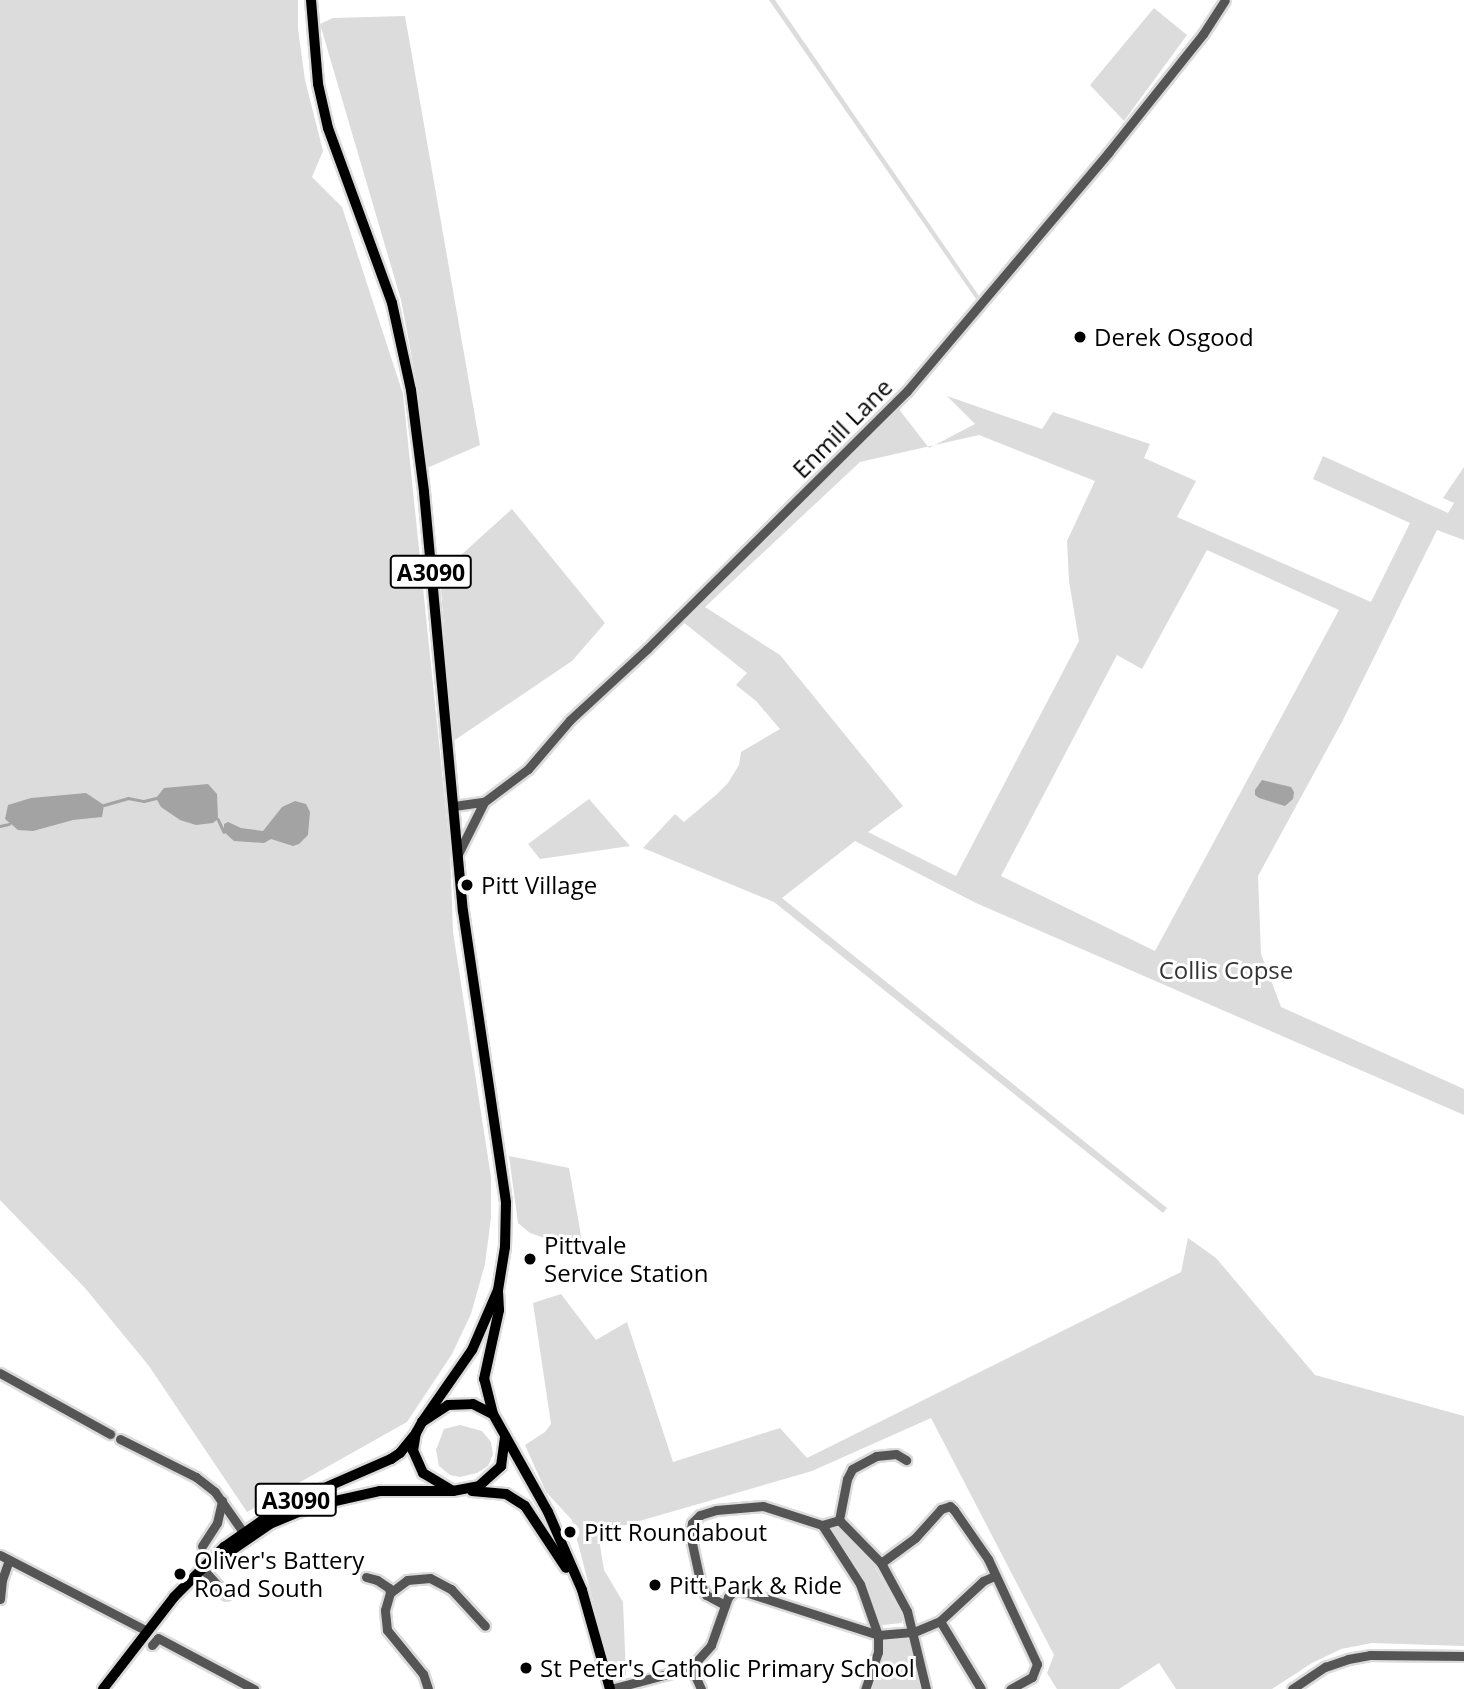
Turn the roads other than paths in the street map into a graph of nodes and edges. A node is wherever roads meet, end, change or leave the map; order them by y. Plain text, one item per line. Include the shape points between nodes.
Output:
1 (311, 0) edge
2 (1225, 0) edge
3 (484, 802) junction
4 (454, 806) junction
5 (458, 854) junction
6 (498, 1290) junction
7 (0, 1373) edge
8 (493, 1414) junction
9 (419, 1428) junction
10 (110, 1434) dead end
11 (505, 1436) junction
12 (120, 1438) dead end
13 (906, 1460) dead end
14 (458, 1491) junction
15 (222, 1501) junction
16 (839, 1520) junction
17 (270, 1524) junction
18 (822, 1525) junction
19 (243, 1532) junction
20 (202, 1546) dead end
21 (4, 1557) edge
22 (881, 1563) junction
23 (203, 1569) junction
24 (994, 1576) junction
25 (366, 1577) dead end
26 (390, 1593) junction
27 (226, 1595) dead end
28 (0, 1599) edge
29 (725, 1605) junction
30 (587, 1612) junction
31 (940, 1621) junction
32 (485, 1626) dead end
33 (147, 1631) junction
34 (914, 1632) junction
35 (878, 1634) junction
36 (152, 1645) dead end
37 (1464, 1656) edge
38 (691, 1668) junction
39 (103, 1689) edge
40 (254, 1689) edge
41 (428, 1689) edge
42 (611, 1689) edge
43 (702, 1689) edge
44 (865, 1689) edge
45 (926, 1689) edge
46 (981, 1689) edge
47 (1010, 1689) edge
48 (1292, 1689) edge

1 - 4 main road, A3090 via 318,84 328,128 393,303 411,390
2 - 3 street, Enmill Lane via 1117,142 907,391 647,649 570,719 528,769
3 - 4 street
3 - 5 street, Enmill Lane
4 - 5 main road, A3090
5 - 6 main road, A3090 via 506,1203
6 - 8 main road, A3090 via 499,1311 484,1379
6 - 9 main road, A3090 via 472,1350
7 - 10 street
8 - 9 main road via 463,1402 448,1405
8 - 11 main road
9 - 14 main road via 413,1451 423,1473
9 - 19 main road, A3090 via 391,1459 283,1506
11 - 14 main road via 505,1453 496,1473 479,1486
11 - 30 main road via 548,1512
12 - 15 street via 196,1477
13 - 16 street via 896,1454 876,1456 852,1469
14 - 17 main road, A3090 via 354,1495
14 - 30 main road via 506,1494 525,1506 567,1569
15 - 19 street
15 - 20 street via 217,1523
16 - 18 street
16 - 22 street
17 - 19 street via 249,1534
17 - 23 main road, A3090
18 - 29 street via 763,1506 700,1515 690,1534 701,1585 706,1595
18 - 35 street via 860,1584
19 - 23 main road, A3090
21 - 28 street
21 - 33 street
22 - 24 street via 950,1506 967,1524
22 - 34 street
23 - 27 street
23 - 33 main road, A3090
24 - 31 street
24 - 47 street via 1037,1664 1032,1677
25 - 26 street via 389,1588
26 - 32 street via 407,1580 430,1578 451,1589
26 - 41 street via 385,1610 387,1630 423,1674
29 - 35 street via 730,1592 741,1589
29 - 38 street via 710,1645
30 - 42 main road
31 - 34 street
31 - 46 street
33 - 39 main road, A3090
34 - 35 street
34 - 45 street
35 - 44 street via 878,1652
36 - 40 street via 158,1637
37 - 48 street via 1348,1659 1325,1667
38 - 42 street
38 - 43 street

